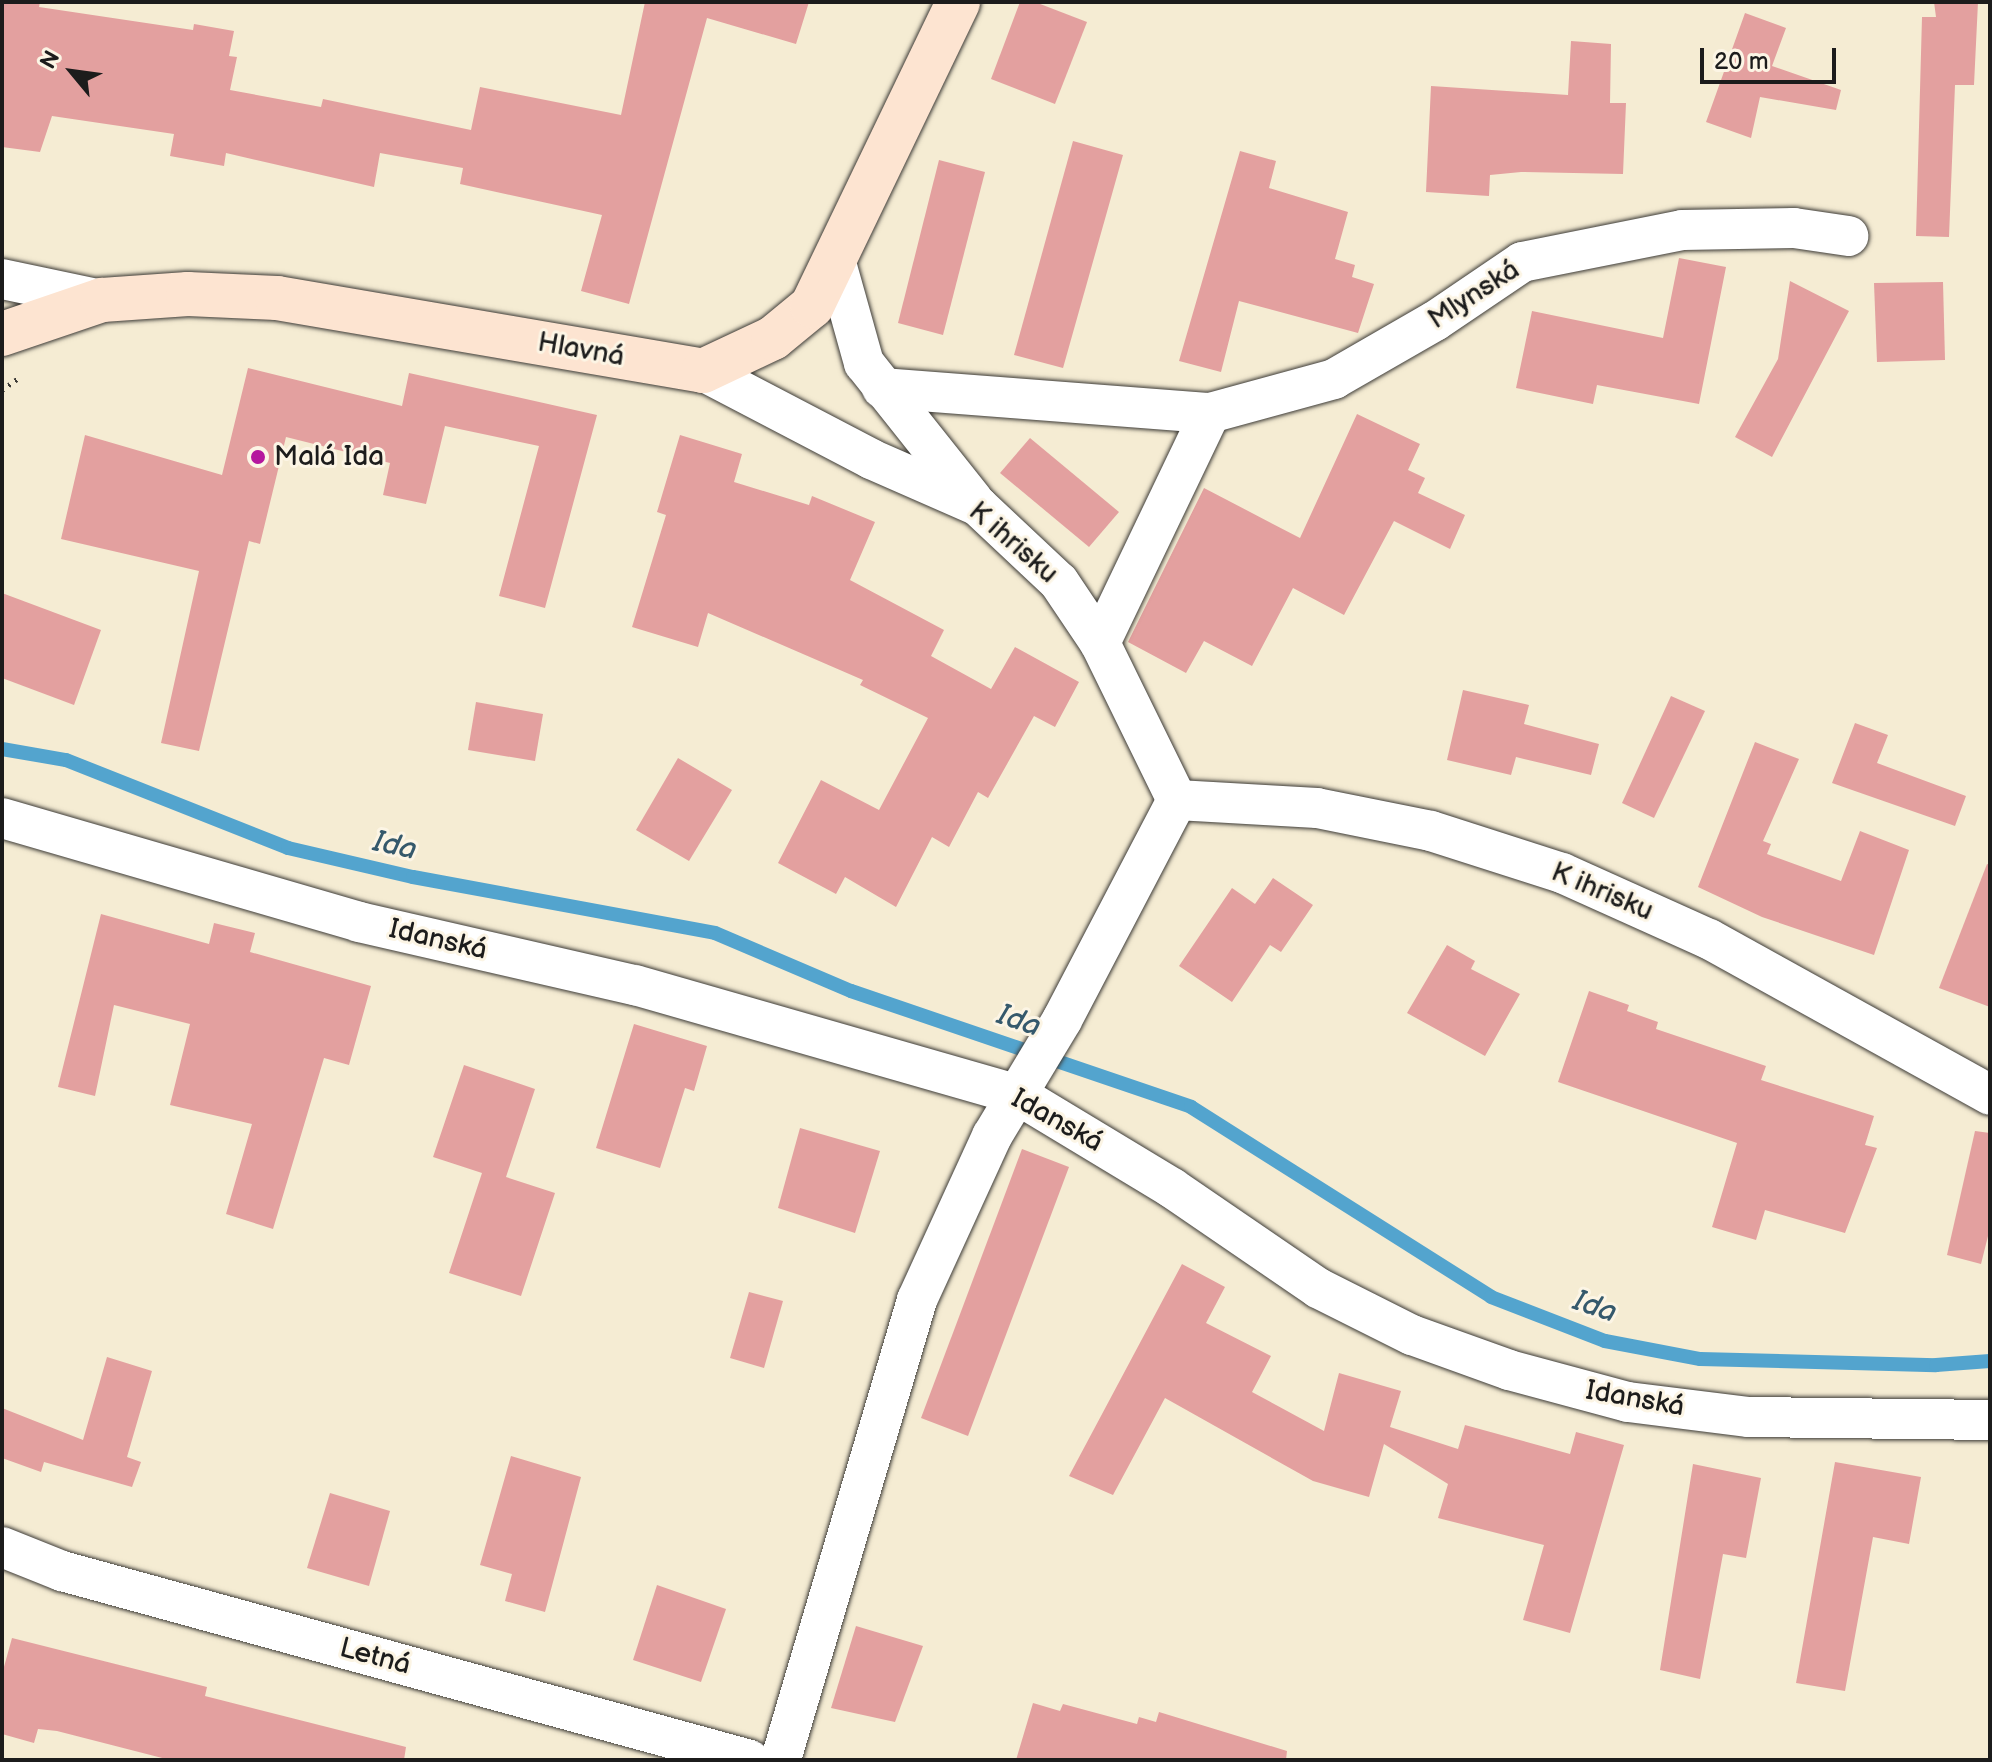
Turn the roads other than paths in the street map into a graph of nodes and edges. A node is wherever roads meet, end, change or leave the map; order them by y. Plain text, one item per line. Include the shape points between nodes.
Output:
1 (958, 2) edge
2 (1848, 236) dead end
3 (836, 263) junction
4 (2, 279) edge
5 (102, 300) junction
6 (2, 334) edge
7 (703, 371) junction
8 (882, 388) junction
9 (1210, 413) junction
10 (978, 506) junction
11 (1100, 643) junction
12 (1177, 800) junction
13 (2, 818) edge
14 (1024, 1086) junction
15 (1990, 1095) edge
16 (1990, 1420) edge
17 (2, 1547) edge
18 (750, 1760) edge
19 (781, 1760) edge

1 - 3 main road
2 - 9 street, Mlynská via 1794,228 1682,230 1522,262 1435,321 1334,379
3 - 7 main road via 812,306 783,330
3 - 8 street via 864,363
4 - 5 street
5 - 6 main road, Hlavná
5 - 7 main road, Hlavná via 188,294 277,298
7 - 10 street, K ihrisku via 871,459
8 - 9 street, Mlynská
8 - 10 street
9 - 11 street
10 - 11 street, K ihrisku via 1059,582
11 - 12 street, K ihrisku
12 - 14 street
12 - 15 street, K ihrisku via 1317,808 1431,831 1562,873 1709,939
13 - 14 street, Idanská via 359,922 635,985
14 - 16 street, Idanská via 1318,1288 1412,1335 1509,1370 1628,1402 1749,1417
14 - 19 street via 992,1136 917,1300
17 - 18 street, Letná via 62,1571

